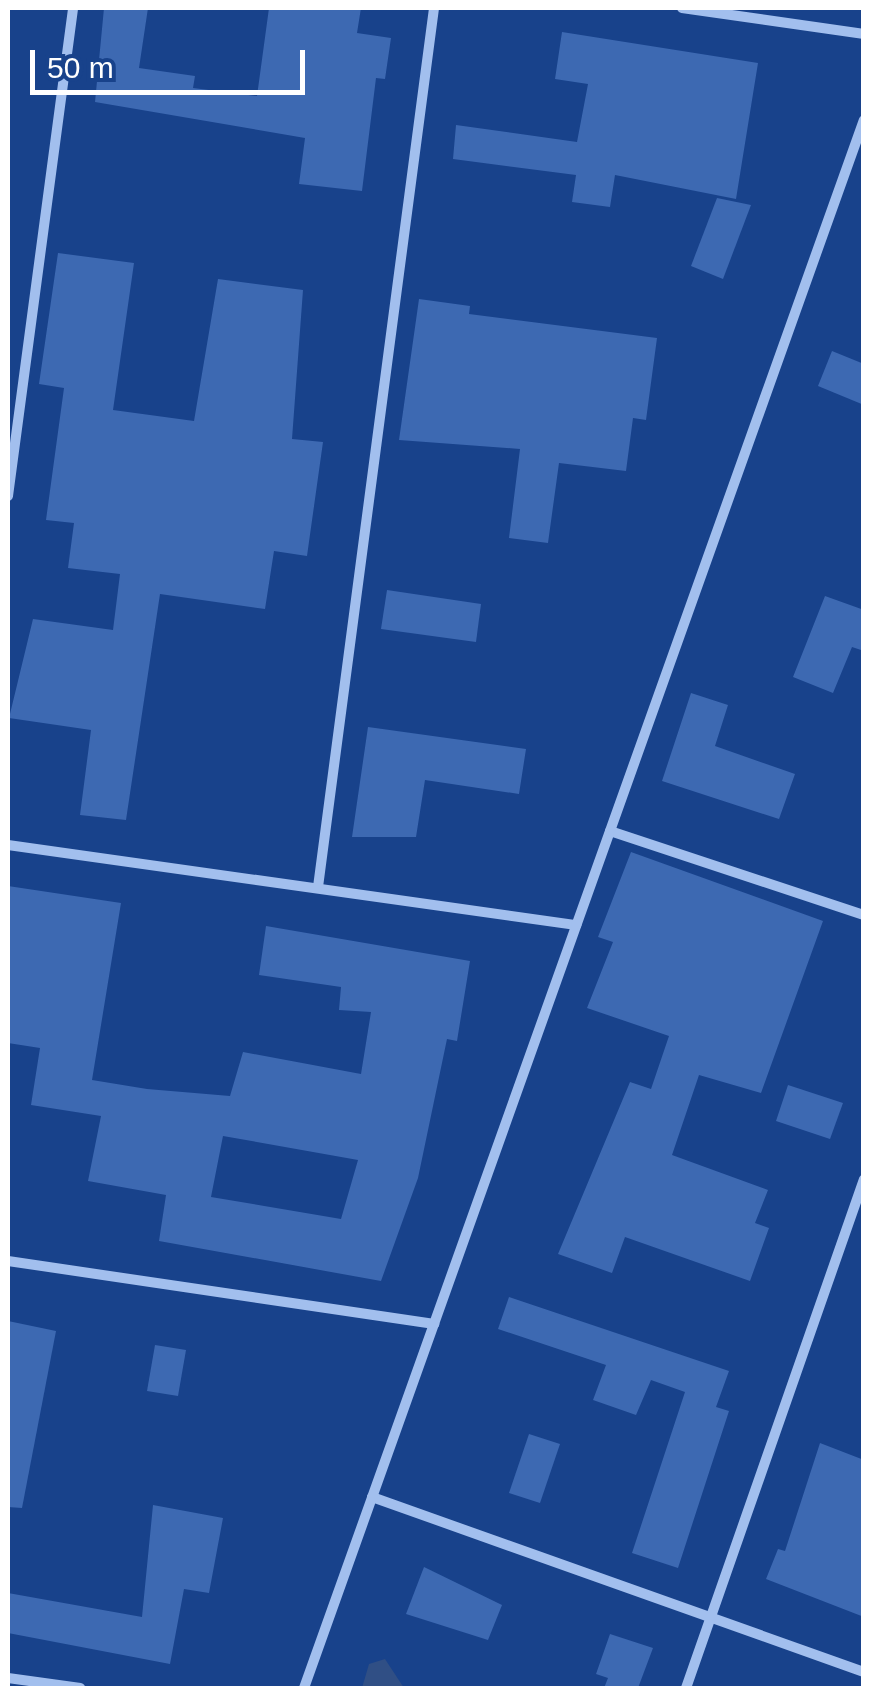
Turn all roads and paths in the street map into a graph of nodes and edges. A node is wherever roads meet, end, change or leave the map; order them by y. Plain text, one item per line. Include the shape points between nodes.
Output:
1 (72, 8) edge
2 (434, 8) edge
3 (682, 8) edge
4 (864, 34) edge
5 (864, 120) edge
6 (8, 496) edge
7 (610, 831) junction
8 (8, 845) edge
9 (318, 887) junction
10 (864, 915) edge
11 (576, 925) junction
12 (864, 1179) edge
13 (8, 1261) edge
14 (434, 1324) junction
15 (372, 1498) junction
16 (710, 1618) junction
17 (864, 1672) edge
18 (8, 1678) edge
19 (80, 1688) edge
20 (304, 1688) edge
21 (686, 1688) edge

1 - 6 street
2 - 9 street
3 - 4 street
5 - 7 street
7 - 10 street
7 - 11 street
8 - 9 street
9 - 11 street
11 - 14 street
12 - 16 street
13 - 14 street
14 - 15 street
15 - 16 street
15 - 20 street
16 - 17 street
16 - 21 street
18 - 19 street

